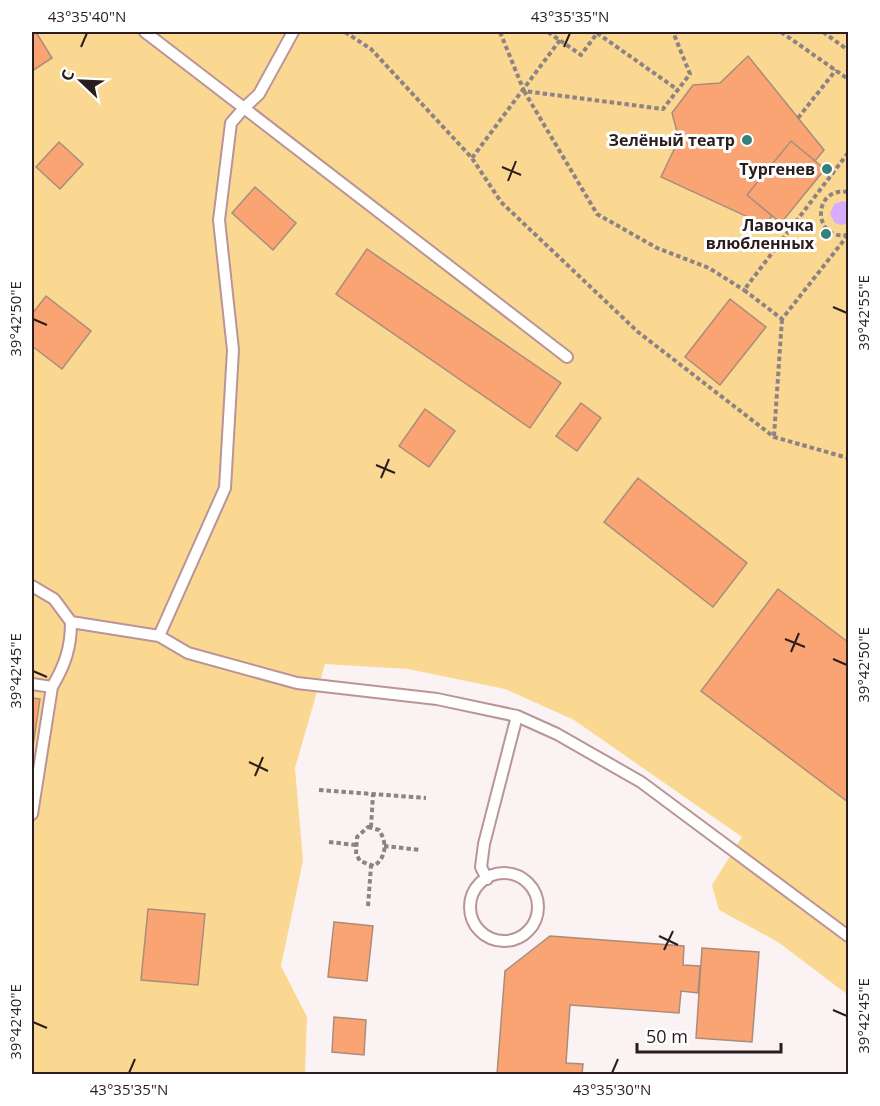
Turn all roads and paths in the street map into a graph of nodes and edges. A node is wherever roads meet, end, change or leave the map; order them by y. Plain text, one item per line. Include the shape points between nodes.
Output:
1 (146, 32) edge
2 (293, 32) edge
3 (345, 32) edge
4 (500, 32) edge
5 (549, 32) edge
6 (598, 32) edge
7 (673, 32) edge
8 (781, 32) edge
9 (823, 32) edge
10 (560, 40) junction
11 (849, 50) edge
12 (836, 70) junction
13 (849, 79) edge
14 (678, 90) junction
15 (524, 91) junction
16 (244, 108) junction
17 (798, 118) dead end
18 (849, 153) edge
19 (472, 158) junction
20 (849, 192) edge
21 (817, 195) junction
22 (824, 200) junction
23 (848, 235) edge
24 (744, 290) junction
25 (782, 319) junction
26 (567, 357) dead end
27 (774, 437) junction
28 (849, 458) edge
29 (32, 586) edge
30 (71, 622) junction
31 (159, 636) junction
32 (32, 684) edge
33 (52, 687) junction
34 (517, 716) junction
35 (318, 790) dead end
36 (373, 794) junction
37 (426, 798) dead end
38 (32, 814) edge
39 (371, 828) junction
40 (329, 842) dead end
41 (356, 845) junction
42 (384, 846) junction
43 (421, 850) dead end
44 (370, 866) junction
45 (487, 879) junction
46 (368, 906) dead end
47 (849, 936) edge

1 - 16 lane
2 - 16 lane via 259,94
3 - 19 path via 371,50
4 - 15 path
5 - 10 path
6 - 10 path via 581,56
6 - 14 path
7 - 14 path via 690,74
8 - 12 path
9 - 11 path
10 - 15 path
12 - 13 path
12 - 17 path
14 - 15 path via 663,109
15 - 19 path
15 - 24 path via 597,214 657,248 709,268
16 - 26 lane
16 - 31 lane via 231,123 219,220 234,350 225,488
18 - 21 path
19 - 27 path via 501,202 638,332
20 - 22 path via 834,192
21 - 22 path
21 - 24 path
22 - 23 path via 820,214 825,228 835,235
23 - 25 path
24 - 25 path
25 - 27 path
27 - 28 path
29 - 30 lane via 54,599
30 - 31 lane
30 - 33 lane via 66,664
31 - 34 lane via 188,653 297,683 437,699
32 - 33 lane
33 - 38 lane
34 - 45 lane via 484,844 481,867
34 - 47 lane via 641,782
35 - 36 path
36 - 37 path
36 - 39 path
39 - 41 path via 363,830
39 - 42 path via 379,830 385,838
40 - 41 path
41 - 44 path via 360,861
42 - 43 path
42 - 44 path via 380,861
44 - 46 path
45 - 45 lane via 499,874 513,875 533,890 537,916 521,936 509,941 496,940 475,925 472,899 477,887

